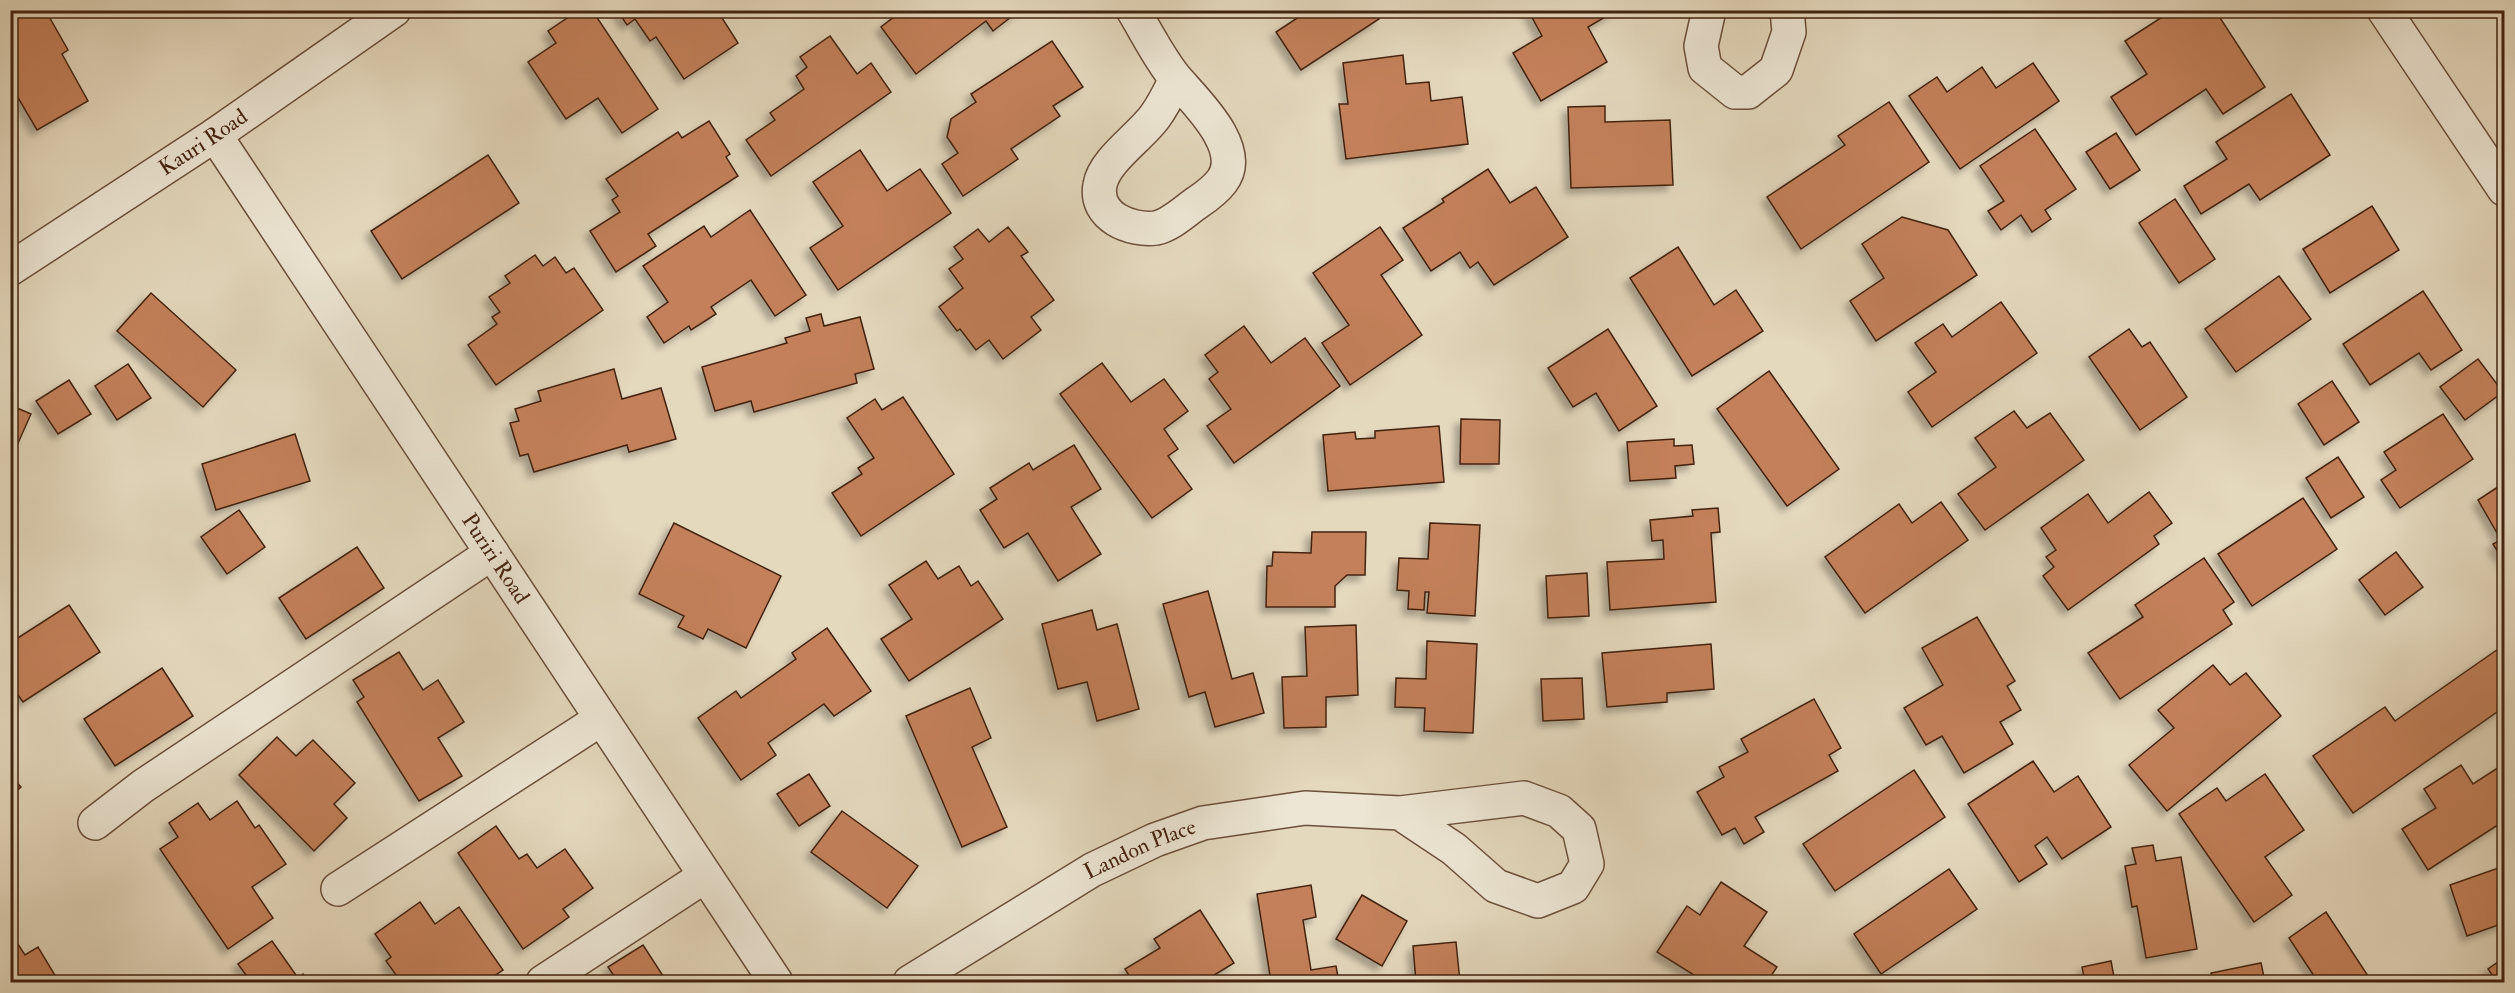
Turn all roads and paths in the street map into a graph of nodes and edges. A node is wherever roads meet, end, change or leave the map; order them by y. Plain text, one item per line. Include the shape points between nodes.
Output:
1 (394, 10) edge
2 (1133, 10) edge
3 (1708, 10) edge
4 (1787, 10) edge
5 (2384, 10) edge
6 (1176, 79) junction
7 (215, 135) junction
8 (2505, 189) edge
9 (10, 269) edge
10 (492, 553) junction
11 (601, 718) junction
12 (1400, 813) junction
13 (95, 823) dead end
14 (705, 876) junction
15 (338, 889) dead end
16 (543, 982) edge
17 (776, 982) edge
18 (910, 982) edge

1 - 7 street, Kauri Road
2 - 6 street
3 - 4 street via 1701,46 1705,68 1735,92 1748,92 1776,70 1789,32
5 - 8 street
6 - 6 street via 1212,121 1228,153 1228,165 1224,179 1210,194 1169,222 1138,229 1108,214 1100,199 1100,185 1108,168 1156,116
7 - 9 street, Kauri Road
7 - 10 street, Puriri Road
10 - 11 street, Puriri Road
10 - 13 street via 143,786
11 - 14 street, Puriri Road
11 - 15 street
12 - 12 street, Landon Place via 1524,798 1559,811 1579,829 1587,864 1573,887 1538,901 1496,886 1454,849
12 - 18 street, Landon Place via 1305,808 1203,823 1155,840 1092,870
14 - 16 street
14 - 17 street, Puriri Road

